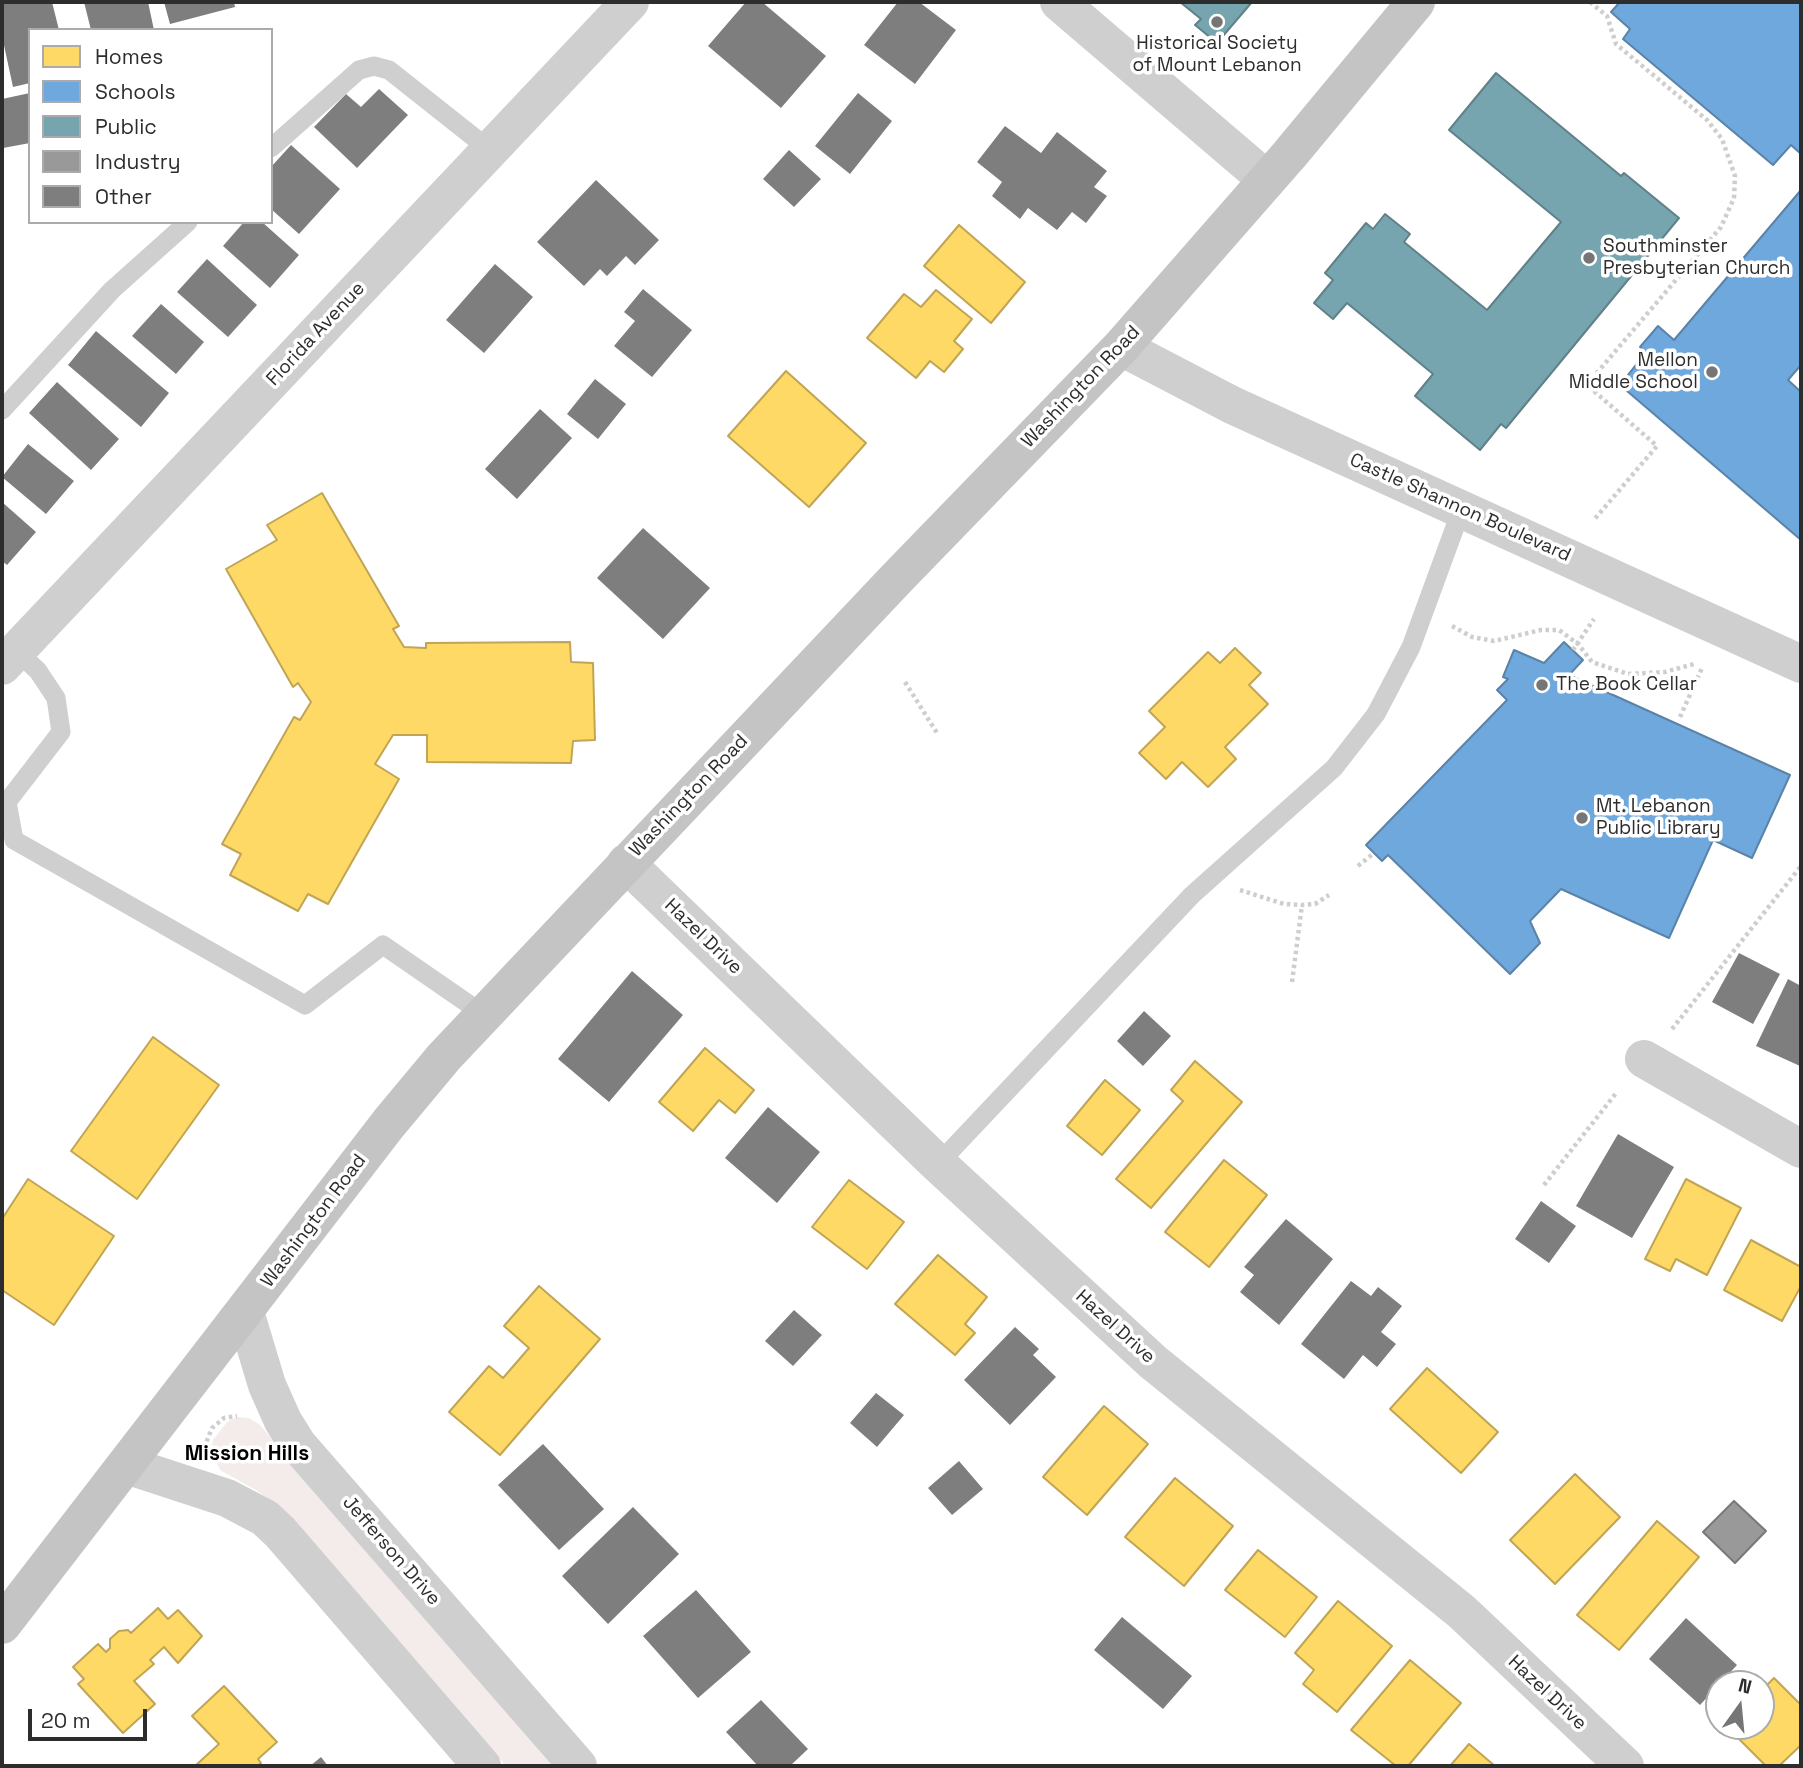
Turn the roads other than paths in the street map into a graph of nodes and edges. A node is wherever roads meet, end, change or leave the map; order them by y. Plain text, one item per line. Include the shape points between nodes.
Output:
1 (630, 2) edge
2 (1059, 2) edge
3 (1416, 2) edge
4 (273, 146) edge
5 (490, 150) junction
6 (1267, 180) junction
7 (186, 224) edge
8 (1121, 347) junction
9 (2, 410) edge
10 (1462, 508) junction
11 (9, 659) edge
12 (1801, 664) edge
13 (625, 863) junction
14 (483, 1014) junction
15 (1644, 1059) dead end
16 (1801, 1149) edge
17 (938, 1164) junction
18 (245, 1312) junction
19 (127, 1465) junction
20 (7, 1606) edge
21 (482, 1766) edge
22 (578, 1766) edge
23 (1625, 1766) edge

1 - 5 street, Florida Avenue
2 - 6 street
3 - 6 main road, Washington Road
4 - 5 lane via 359,70 374,66 389,70
5 - 11 street, Florida Avenue
6 - 8 main road, Washington Road
7 - 9 lane via 112,290
8 - 10 street, Castle Shannon Boulevard via 1232,405
8 - 13 main road, Washington Road
10 - 12 street, Castle Shannon Boulevard
10 - 17 lane via 1410,648 1377,714 1334,768 1192,895
11 - 14 lane via 38,671 56,698 61,732 7,802 14,840 305,1005 383,945
13 - 14 main road, Washington Road
13 - 17 street, Hazel Drive
14 - 18 main road, Washington Road via 389,1123
15 - 16 street
17 - 23 street, Hazel Drive via 1153,1363 1462,1612
18 - 19 main road, Washington Road
18 - 22 street, Jefferson Drive via 267,1385 298,1445
19 - 20 main road, Washington Road
19 - 21 street via 227,1498 264,1518

